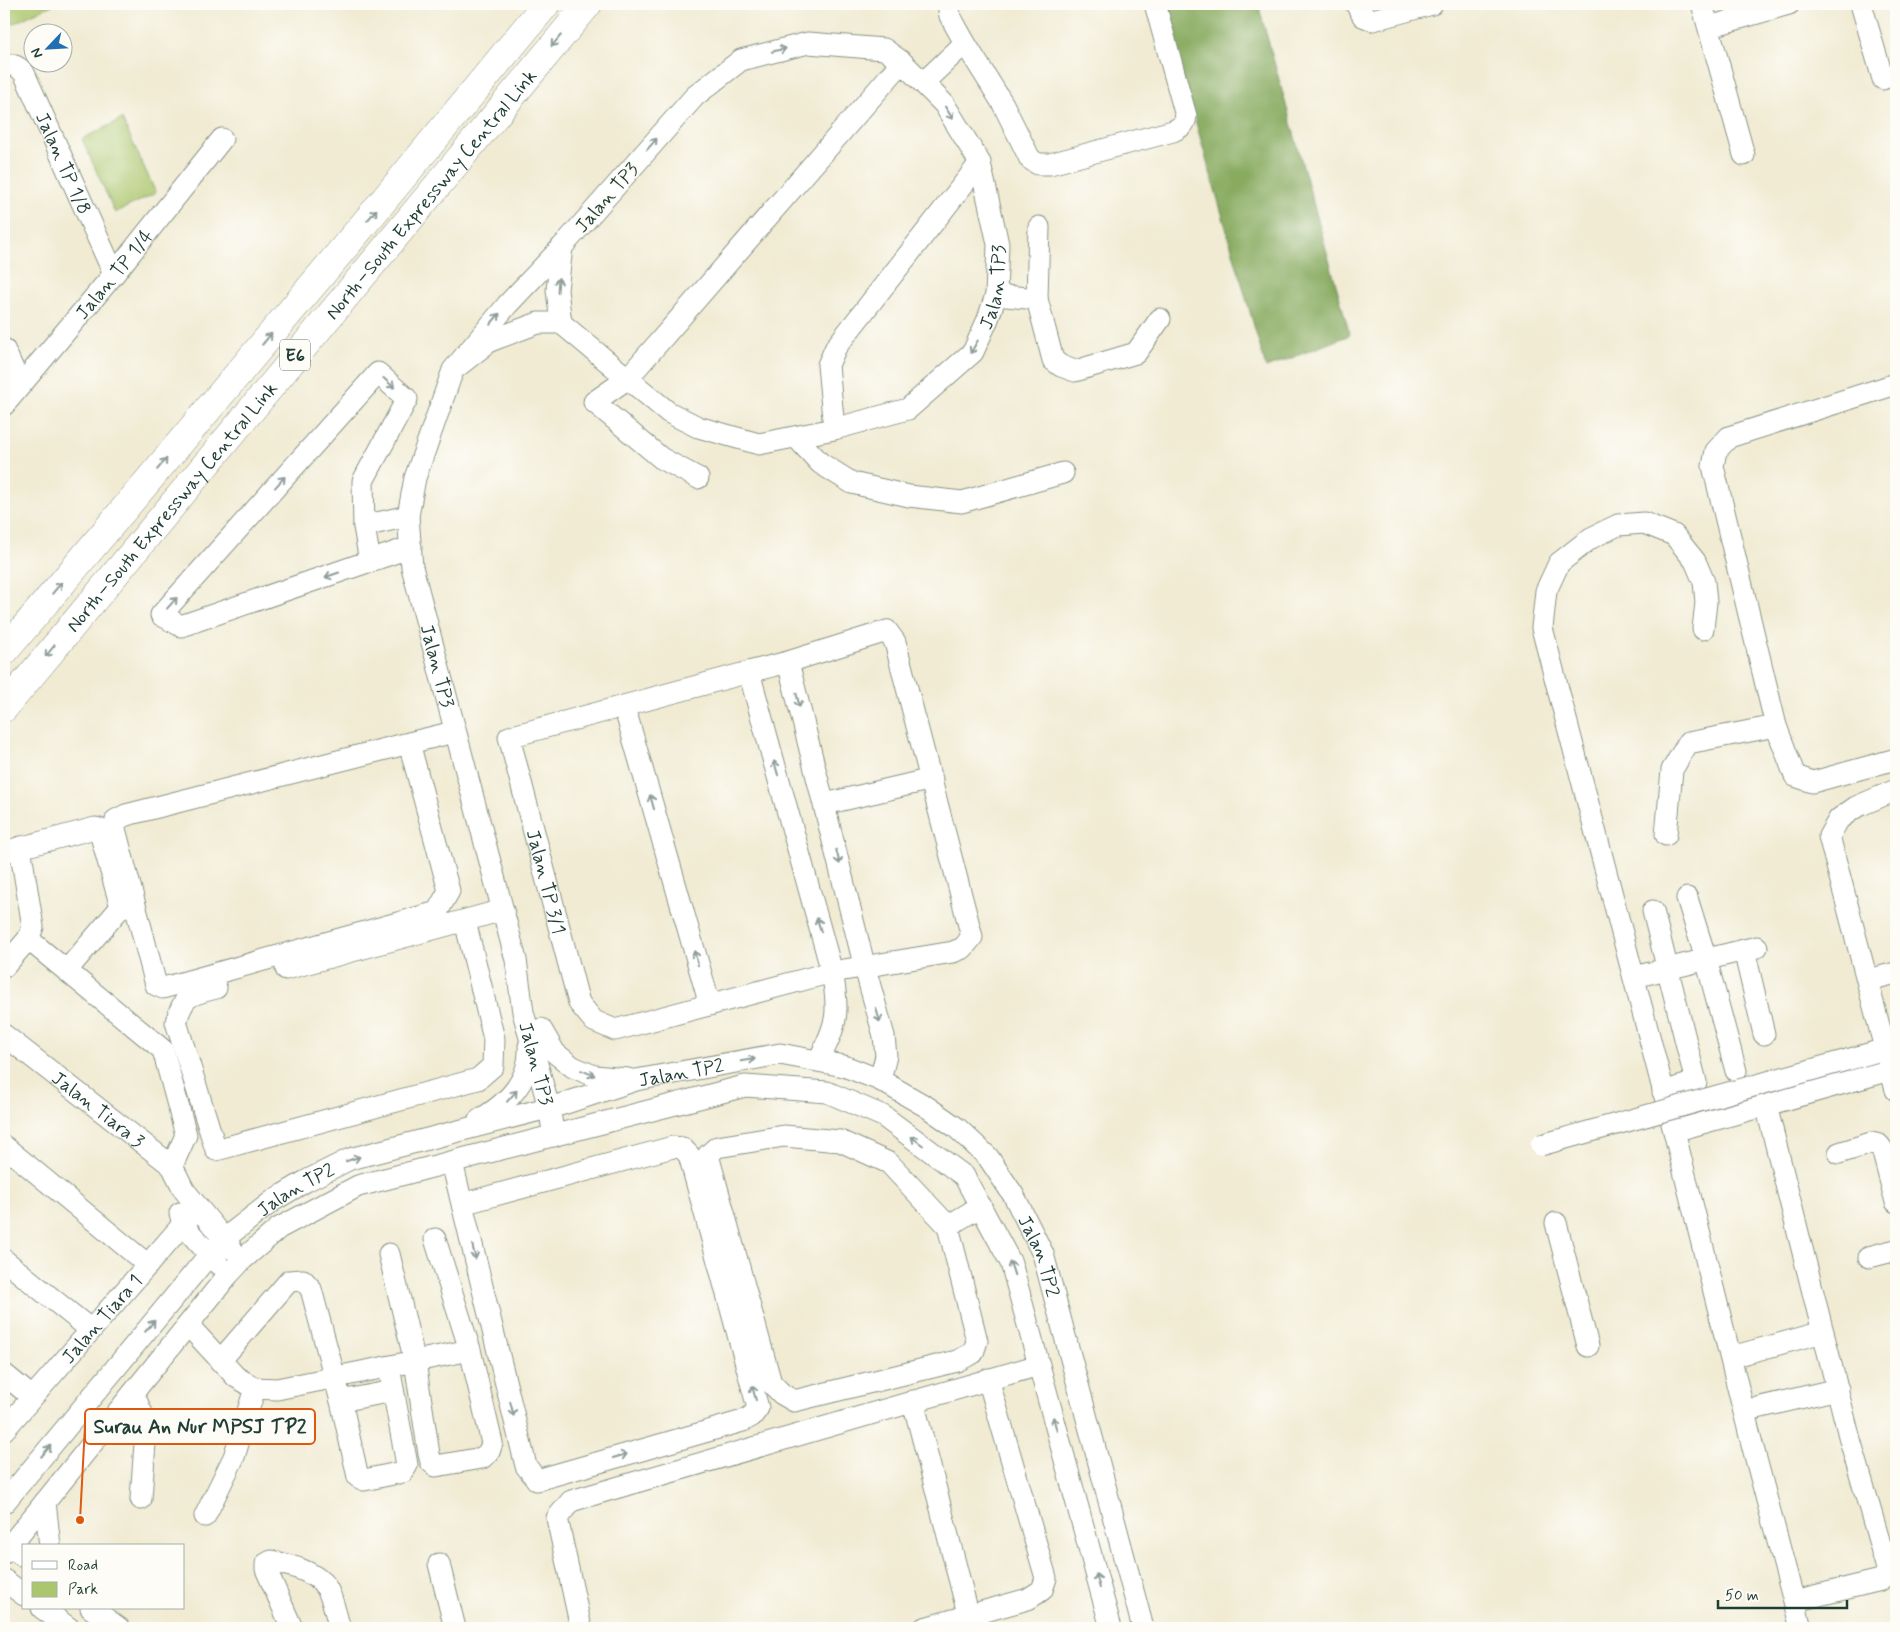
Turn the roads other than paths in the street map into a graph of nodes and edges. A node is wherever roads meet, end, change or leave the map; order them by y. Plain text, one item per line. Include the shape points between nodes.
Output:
1 (546, 4) edge
2 (588, 4) edge
3 (948, 4) edge
4 (1155, 4) edge
5 (1356, 4) edge
6 (1432, 4) edge
7 (1702, 4) edge
8 (1789, 4) edge
9 (1861, 4) edge
10 (1709, 27) junction
11 (965, 43) junction
12 (902, 62) junction
13 (4, 65) edge
14 (1883, 79) dead end
15 (923, 83) junction
16 (222, 139) dead end
17 (1744, 155) dead end
18 (980, 163) junction
19 (1039, 227) dead end
20 (562, 247) junction
21 (114, 274) junction
22 (996, 295) junction
23 (1037, 299) junction
24 (1160, 319) dead end
25 (561, 323) junction
26 (4, 349) edge
27 (453, 370) junction
28 (627, 378) junction
29 (20, 384) junction
30 (1896, 384) edge
31 (4, 406) edge
32 (834, 429) junction
33 (796, 437) junction
34 (1063, 473) dead end
35 (698, 478) dead end
36 (408, 516) junction
37 (364, 526) junction
38 (411, 548) junction
39 (370, 562) junction
40 (1703, 629) dead end
41 (4, 652) edge
42 (788, 662) junction
43 (749, 672) junction
44 (624, 706) junction
45 (4, 708) edge
46 (1776, 726) junction
47 (454, 732) junction
48 (409, 743) junction
49 (1896, 759) edge
50 (932, 779) junction
51 (1896, 790) edge
52 (825, 804) junction
53 (1666, 835) dead end
54 (12, 850) edge
55 (1687, 898) dead end
56 (504, 910) junction
57 (1653, 911) dead end
58 (465, 921) junction
59 (28, 939) junction
60 (1706, 959) junction
61 (4, 967) edge
62 (865, 968) junction
63 (1668, 969) junction
64 (67, 970) junction
65 (832, 972) junction
66 (1896, 973) edge
67 (1634, 977) junction
68 (1868, 980) junction
69 (710, 1005) junction
70 (534, 1029) junction
71 (1764, 1034) dead end
72 (4, 1035) edge
73 (1885, 1049) junction
74 (819, 1060) junction
75 (1736, 1072) dead end
76 (636, 1080) junction
77 (880, 1080) junction
78 (1894, 1080) edge
79 (1664, 1092) junction
80 (1766, 1105) junction
81 (556, 1106) junction
82 (1674, 1131) junction
83 (457, 1132) junction
84 (562, 1134) junction
85 (4, 1146) edge
86 (1541, 1146) dead end
87 (1840, 1153) dead end
88 (452, 1162) junction
89 (172, 1166) junction
90 (184, 1190) junction
91 (1896, 1202) edge
92 (462, 1204) junction
93 (981, 1206) junction
94 (198, 1207) junction
95 (1556, 1223) dead end
96 (183, 1225) junction
97 (948, 1226) junction
98 (224, 1239) junction
99 (435, 1239) dead end
100 (1896, 1250) edge
101 (389, 1254) dead end
102 (208, 1255) junction
103 (1869, 1257) dead end
104 (4, 1260) edge
105 (148, 1265) junction
106 (235, 1268) junction
107 (188, 1325) junction
108 (91, 1330) junction
109 (1823, 1332) junction
110 (1588, 1346) dead end
111 (470, 1350) junction
112 (1731, 1357) junction
113 (220, 1361) junction
114 (415, 1362) junction
115 (1039, 1365) junction
116 (389, 1367) junction
117 (4, 1374) edge
118 (335, 1378) junction
119 (988, 1379) junction
120 (255, 1388) junction
121 (1838, 1389) junction
122 (392, 1391) junction
123 (133, 1393) junction
124 (32, 1397) junction
125 (913, 1401) junction
126 (341, 1402) junction
127 (1744, 1412) junction
128 (4, 1430) edge
129 (27, 1474) junction
130 (4, 1478) edge
131 (140, 1499) dead end
132 (45, 1502) junction
133 (4, 1503) edge
134 (205, 1516) dead end
135 (50, 1544) edge
136 (10, 1549) edge
137 (439, 1564) dead end
138 (4, 1580) edge
139 (22, 1594) edge
140 (1794, 1601) junction
141 (45, 1610) edge
142 (94, 1610) edge
143 (969, 1617) junction
144 (69, 1628) edge
145 (120, 1628) edge
146 (292, 1628) edge
147 (340, 1628) edge
148 (455, 1628) edge
149 (581, 1628) edge
150 (924, 1628) edge
151 (1111, 1628) edge
152 (1143, 1628) edge
153 (1801, 1628) edge

41 -> 1 highway, North–South Expressway Central Link / E6
2 -> 45 highway, North–South Expressway Central Link / E6
3 - 11 street via 950,16
4 - 11 street via 1186,122 1174,131 1050,164 1038,164 1030,158 1003,104
5 - 6 street via 1363,16 1373,20
7 - 10 street
8 - 10 street
9 - 14 street
10 - 17 street
11 - 15 street
12 - 15 street, Jalan TP3
20 -> 12 street, Jalan TP3 via 695,96 741,60 808,43 884,49
12 - 28 street
13 - 21 street, Jalan TP 1/8 via 12,64 24,73
15 -> 18 street, Jalan TP3 via 944,104
16 - 21 street, Jalan TP 1/4
18 - 22 street, Jalan TP3 via 998,244
18 - 32 street via 836,348 828,365
19 - 23 street
25 -> 20 street via 557,290
27 -> 20 street, Jalan TP3 via 508,304
21 - 29 street, Jalan TP 1/4
22 - 23 street
22 -> 32 street, Jalan TP3 via 973,352 908,409
23 - 24 street via 1053,360 1075,371 1136,353
25 - 27 street via 538,322 490,341
25 - 28 street, Jalan TP3
26 - 29 street
27 - 36 street, Jalan TP3 via 415,478
28 - 33 street, Jalan TP3 via 668,412 698,428 759,444
28 - 35 street via 594,402 661,458
29 - 31 street, Jalan TP 1/4
30 - 46 street via 1729,437 1716,451 1713,466
32 - 33 street, Jalan TP3
33 - 34 street via 820,463 852,483 909,496 962,502
36 - 37 street
36 - 38 street, Jalan TP3
37 - 39 street
39 -> 37 street via 181,626 161,615 378,373 407,399 363,481
38 - 39 street
38 - 47 street, Jalan TP3 via 412,567
40 - 67 street via 1704,582 1695,562 1674,535 1644,523 1618,525 1591,538 1559,563 1546,591 1542,628
42 - 43 street, Jalan TP 3/1
42 - 50 street, Jalan TP 3/1 via 888,631 895,642
42 -> 52 street
43 - 44 street, Jalan TP 3/1
65 -> 43 street
69 -> 44 street
44 - 69 street, Jalan TP 3/1 via 509,737 579,1003 594,1021 615,1030
46 - 49 street via 1796,776 1813,782
46 - 53 street via 1688,743 1672,770
47 - 48 street
47 - 56 street, Jalan TP3
48 - 48 street via 449,891 437,912 163,988 156,985 115,829 116,820
50 - 52 street
50 - 62 street, Jalan TP 3/1 via 972,937 953,952
51 - 68 street via 1839,819 1829,836
52 -> 62 street
54 - 59 street via 34,926
54 - 64 street via 98,829 121,908
55 - 60 street
56 - 58 street
56 - 70 street, Jalan TP3
57 - 63 street
58 - 58 street via 191,995 180,1006 176,1022 216,1150 478,1079 493,1066 494,1039
59 - 61 street
59 - 64 street
60 - 63 street
60 - 71 street via 1750,948
60 - 75 street
62 - 65 street, Jalan TP 3/1
62 -> 77 street via 884,1036 886,1056
63 - 67 street
63 - 79 street via 1696,1082
64 - 89 street via 162,1050 186,1135
65 - 69 street, Jalan TP 3/1
65 - 74 street via 837,999 836,1018
66 - 68 street
67 - 79 street
68 - 73 street
70 -> 76 street via 555,1053 573,1067 594,1076
70 - 81 street, Jalan TP3
83 -> 70 street via 491,1113 517,1090
72 - 89 street, Jalan Tiara 3
73 - 78 street
73 - 86 street, bridge
76 -> 74 street, Jalan TP2 via 780,1054
74 - 77 street, Jalan TP2
76 - 81 street, Jalan TP2
77 - 152 street, Jalan TP2 via 957,1128 988,1158 1014,1196 1043,1254
78 - 80 street
79 - 82 street
80 - 82 street
80 - 109 street
81 - 83 street, Jalan TP2
81 - 84 street, Jalan TP3
82 - 112 street
98 -> 83 street, Jalan TP2 via 274,1200 350,1159
84 - 88 street, Jalan TP2
93 -> 84 street, Jalan TP2 via 964,1176 906,1132 883,1116 827,1092 745,1086
85 - 105 street
87 - 91 street via 1870,1143 1879,1145
88 - 92 street
88 - 106 street, Jalan TP2 via 358,1186 279,1228
89 - 90 street, Jalan Tiara 3
90 - 94 street, Jalan Tiara 3
90 - 96 street via 178,1207
92 -> 92 street via 526,1466 537,1480 743,1421 758,1408 689,1155 682,1148 673,1147
93 - 97 street
115 -> 93 street, Jalan TP2 via 1012,1263
94 - 96 street, Jalan Tiara 1
94 - 98 street, Jalan Tiara 3
95 - 110 street
96 - 102 street
96 - 105 street, Jalan Tiara 1
97 - 97 street via 888,1164 840,1141 784,1136 717,1147 708,1155 771,1383 794,1400 957,1361 972,1353 977,1341
98 - 102 street, Jalan TP2
98 - 106 street, Jalan Tiara 3
99 - 111 street
100 - 103 street
101 - 114 street
102 - 106 street
129 -> 102 street, Jalan TP2
104 - 108 street
105 - 108 street, Jalan Tiara 1
106 - 107 street, Jalan TP2
107 - 113 street
107 - 123 street, Jalan TP2
108 - 124 street, Jalan Tiara 1
109 - 112 street
109 - 121 street
111 - 114 street
111 - 114 street via 492,1443 482,1458 436,1466 431,1462
112 - 127 street
113 - 118 street via 289,1281 303,1280 311,1289
113 - 120 street via 236,1377
114 - 116 street
115 - 119 street
151 -> 115 street, Jalan TP2
116 - 118 street
116 - 122 street
117 - 124 street
118 - 120 street via 277,1389
118 - 126 street
119 - 125 street
119 - 143 street via 1046,1578 1042,1590 1028,1599
120 - 134 street via 234,1457
121 - 127 street
121 - 140 street via 1888,1572 1881,1580
122 - 126 street
122 - 126 street via 407,1465 403,1472 364,1480 358,1477
123 - 131 street via 142,1413 145,1443
123 - 132 street, Jalan TP2
124 - 128 street, Jalan Tiara 1
125 - 143 street
125 - 149 street via 571,1501 557,1518
127 - 140 street
129 - 130 street
129 - 133 street, Jalan TP2
132 - 135 street
132 - 136 street, Jalan TP2
137 - 148 street
138 - 139 street
140 - 153 street
141 - 144 street
142 - 145 street
143 - 150 street
146 - 147 street via 266,1569 266,1564 271,1561 312,1574 326,1588

